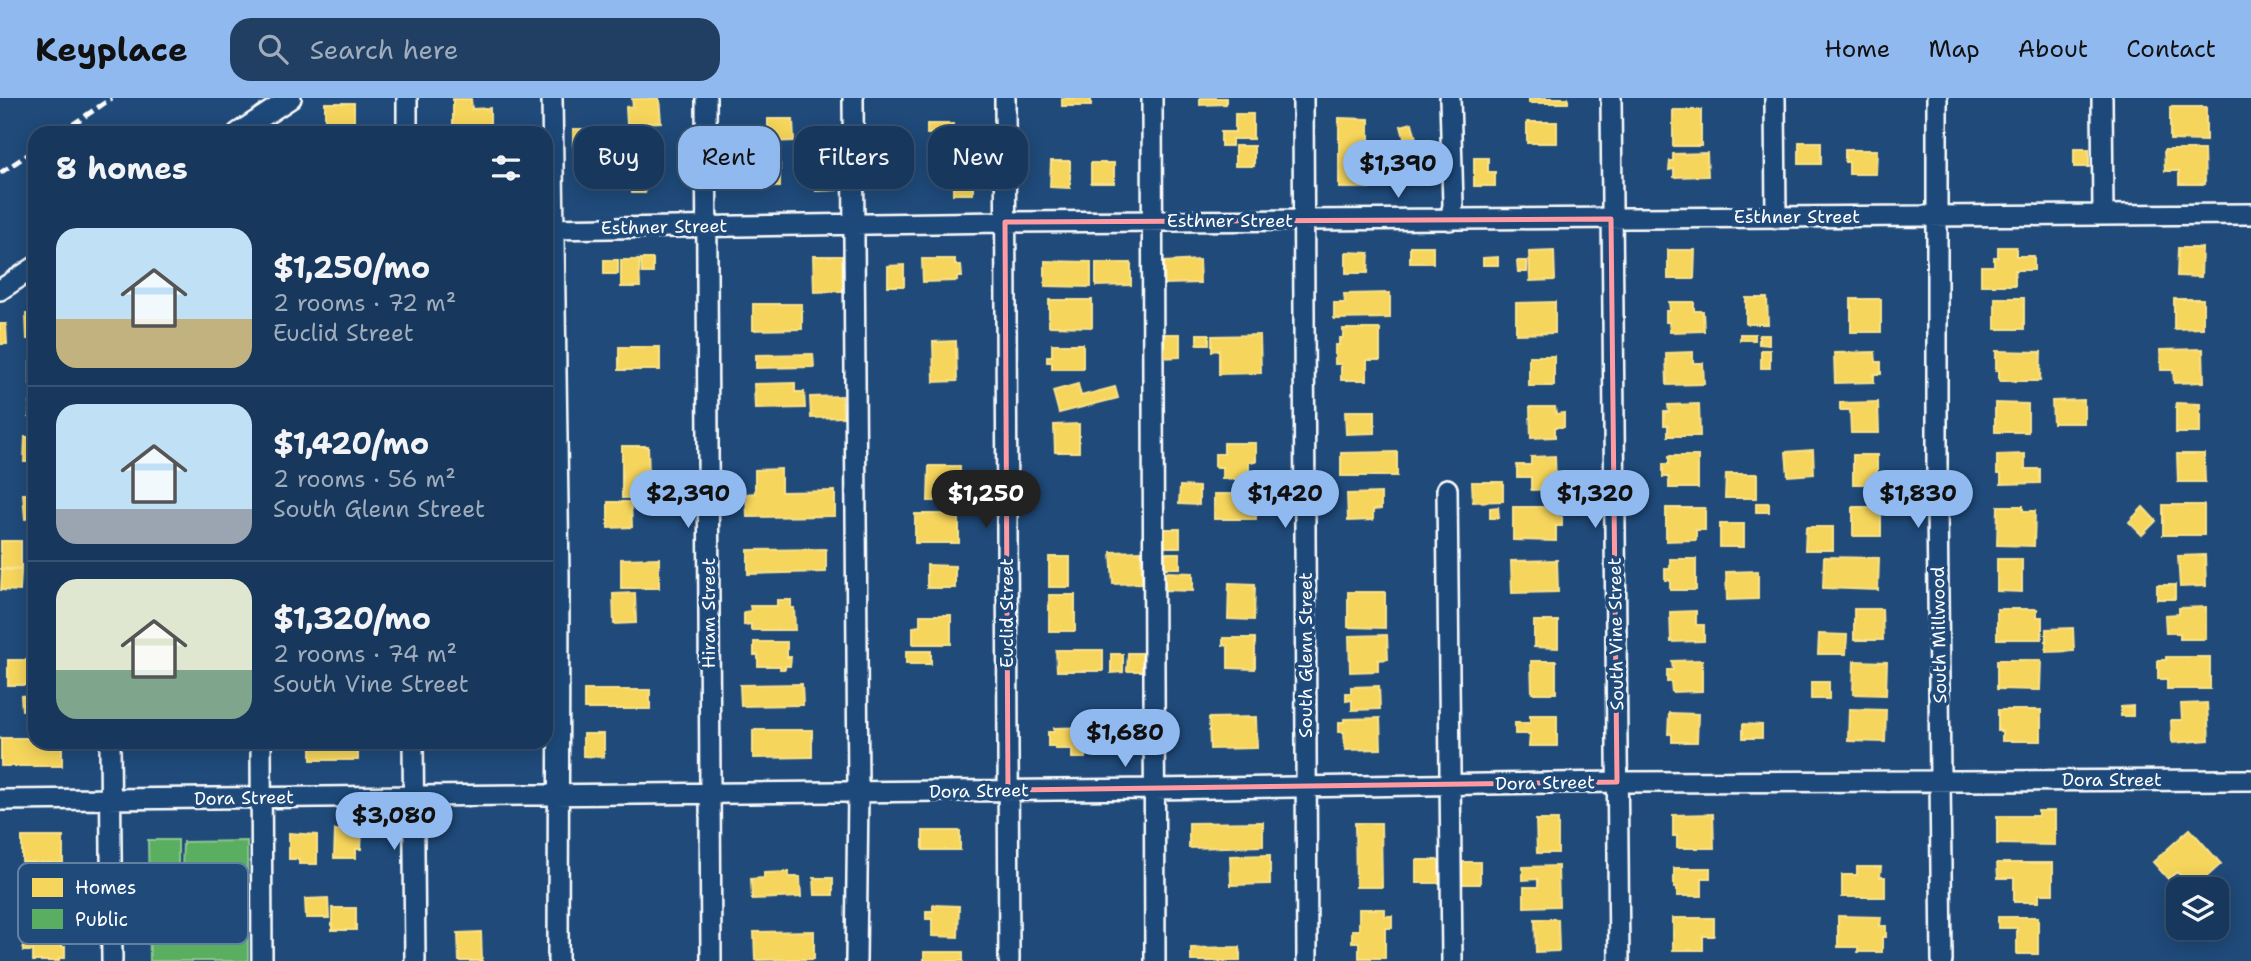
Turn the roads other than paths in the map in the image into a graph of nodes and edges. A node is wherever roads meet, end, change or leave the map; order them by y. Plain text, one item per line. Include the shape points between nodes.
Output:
1 (291, 98) edge
2 (407, 98) edge
3 (552, 98) edge
4 (706, 98) edge
5 (853, 98) edge
6 (1005, 98) edge
7 (1152, 98) edge
8 (1303, 98) edge
9 (1450, 98) edge
10 (1611, 98) edge
11 (1775, 98) edge
12 (1937, 98) edge
13 (2102, 98) edge
14 (252, 126) edge
15 (407, 126) edge
16 (552, 126) edge
17 (2251, 214) edge
18 (2103, 215) junction
19 (1937, 216) junction
20 (1776, 218) junction
21 (1611, 219) junction
22 (1304, 220) junction
23 (1450, 220) junction
24 (1151, 221) junction
25 (1005, 222) junction
26 (854, 224) junction
27 (707, 227) junction
28 (553, 229) edge
29 (28, 272) edge
30 (0, 290) edge
31 (553, 345) edge
32 (1447, 489) dead end
33 (110, 749) edge
34 (261, 749) edge
35 (413, 749) edge
36 (1940, 780) junction
37 (2251, 780) edge
38 (1617, 782) junction
39 (1450, 785) junction
40 (1307, 787) junction
41 (1155, 789) junction
42 (1008, 790) junction
43 (858, 792) junction
44 (710, 793) junction
45 (557, 794) junction
46 (413, 796) junction
47 (261, 797) junction
48 (110, 799) junction
49 (0, 800) edge
50 (111, 863) edge
51 (262, 961) edge
52 (415, 961) edge
53 (558, 961) edge
54 (711, 961) edge
55 (856, 961) edge
56 (1009, 961) edge
57 (1155, 961) edge
58 (1307, 961) edge
59 (1452, 961) edge
60 (1619, 961) edge
61 (1942, 961) edge

1 - 14 street
2 - 15 street
3 - 16 street
4 - 27 street, Hiram Street
5 - 26 street
6 - 25 street, Euclid Street
7 - 24 street
8 - 22 street, South Glenn Street
9 - 23 street
10 - 21 street, South Vine Street
11 - 20 street
12 - 19 street, South Millwood
13 - 18 street
17 - 18 street, Esthner Street
18 - 19 street, Esthner Street
19 - 20 street, Esthner Street
19 - 36 street, South Millwood
20 - 21 street, Esthner Street
21 - 23 street, Esthner Street
21 - 38 street, South Vine Street
22 - 23 street, Esthner Street
22 - 24 street, Esthner Street
22 - 40 street, South Glenn Street
24 - 25 street, Esthner Street
24 - 41 street
25 - 26 street, Esthner Street
25 - 42 street, Euclid Street
26 - 27 street, Esthner Street
26 - 43 street
27 - 28 street, Esthner Street
27 - 44 street, Hiram Street
29 - 30 street
31 - 45 street via 559,576
32 - 39 street
33 - 48 street
34 - 47 street
35 - 46 street
36 - 37 street, Dora Street
36 - 38 street, Dora Street
36 - 61 street, South Millwood
38 - 39 street, Dora Street
38 - 60 street, South Vine Street
39 - 40 street, Dora Street
39 - 59 street
40 - 41 street, Dora Street
40 - 58 street, South Glenn Street
41 - 42 street, Dora Street
41 - 57 street
42 - 43 street, Dora Street
42 - 56 street, Euclid Street
43 - 44 street, Dora Street
43 - 55 street
44 - 45 street, Dora Street
44 - 54 street, Hiram Street
45 - 46 street, Dora Street
45 - 53 street
46 - 47 street, Dora Street
46 - 52 street
47 - 48 street, Dora Street
47 - 51 street
48 - 49 street, Dora Street
48 - 50 street

